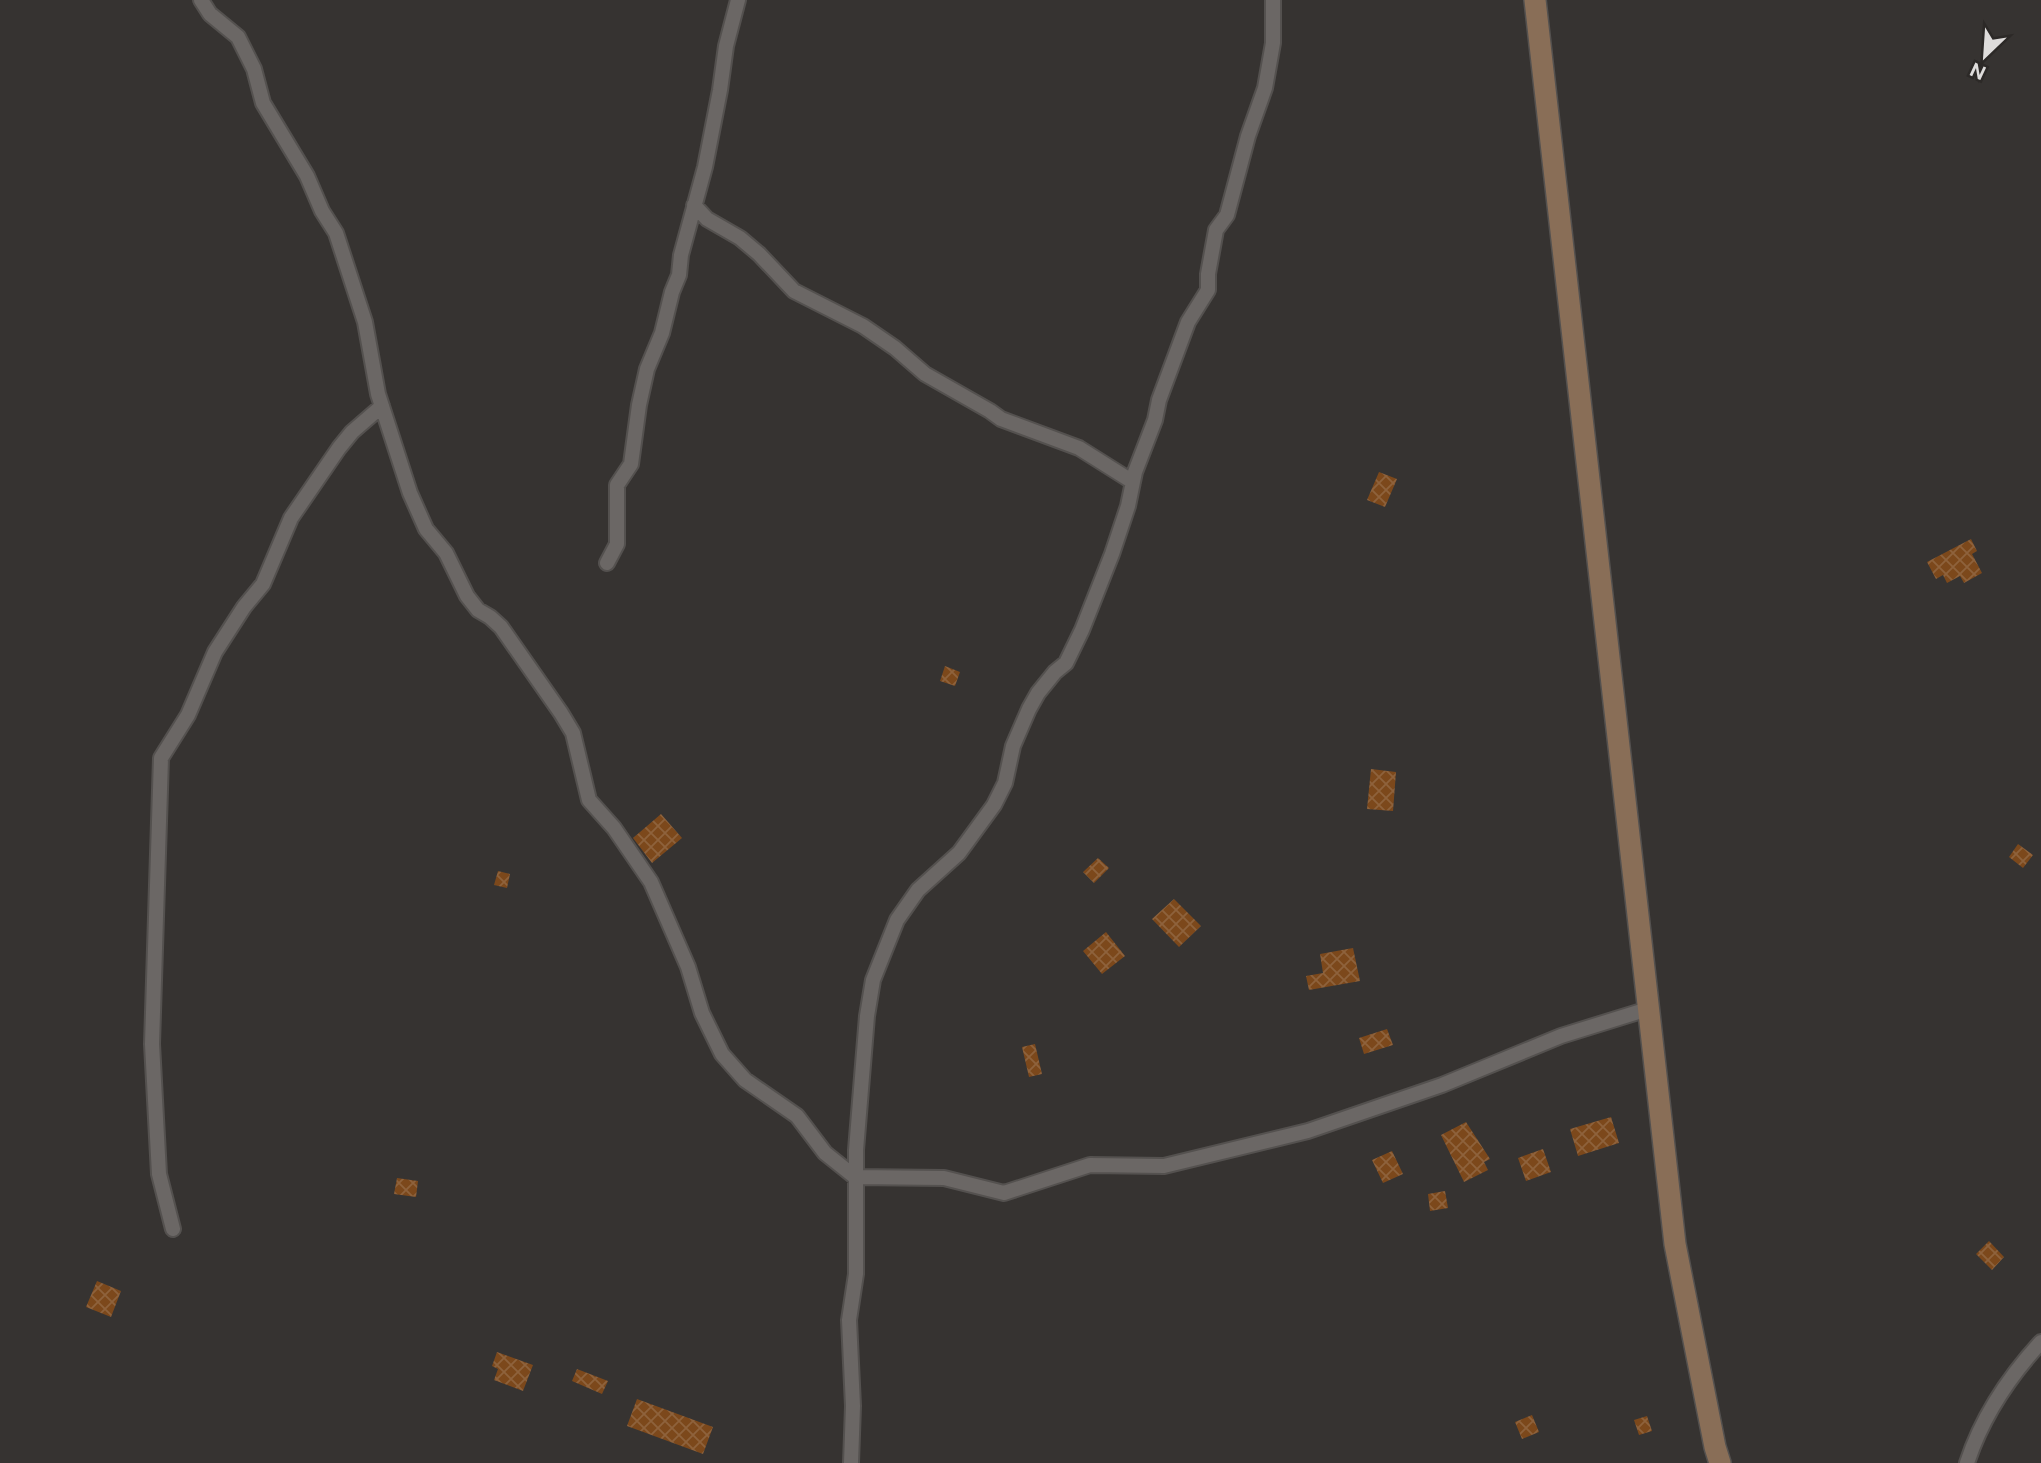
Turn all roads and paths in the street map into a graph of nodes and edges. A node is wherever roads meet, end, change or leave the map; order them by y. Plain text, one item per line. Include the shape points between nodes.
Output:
1 (201, 0) edge
2 (738, 0) edge
3 (1273, 0) edge
4 (1535, 0) edge
5 (694, 205) junction
6 (382, 406) junction
7 (1133, 482) junction
8 (607, 563) dead end
9 (1648, 1009) junction
10 (855, 1177) junction
11 (173, 1229) dead end
12 (2041, 1342) edge
13 (851, 1463) edge
14 (1720, 1463) edge
15 (1967, 1463) edge

1 - 6 street via 238,37 254,69 262,103 336,233 365,322
2 - 5 street
3 - 7 street via 1273,43 1265,88 1227,215 1216,230 1208,290 1188,322
4 - 9 street
5 - 7 street via 706,219 759,254 794,291 863,326 925,374 1000,419 1079,448
5 - 8 street via 679,275 645,381 631,464 617,485 617,544
6 - 10 street via 426,529 446,553 467,596 501,627 573,733 589,800 651,882 722,1054 745,1080 797,1116 825,1153
6 - 11 street via 339,448 291,518 263,584 215,652 187,715 160,758 152,1044 159,1174
7 - 10 street via 1112,554 1082,629 1066,663 1029,709 994,805 959,853 918,890 897,920 873,980
9 - 10 street via 1561,1036 1308,1131 1164,1166 1090,1165 1004,1193 944,1178
9 - 14 street via 1675,1244
10 - 13 street via 856,1274 849,1320
12 - 15 street via 1984,1419

